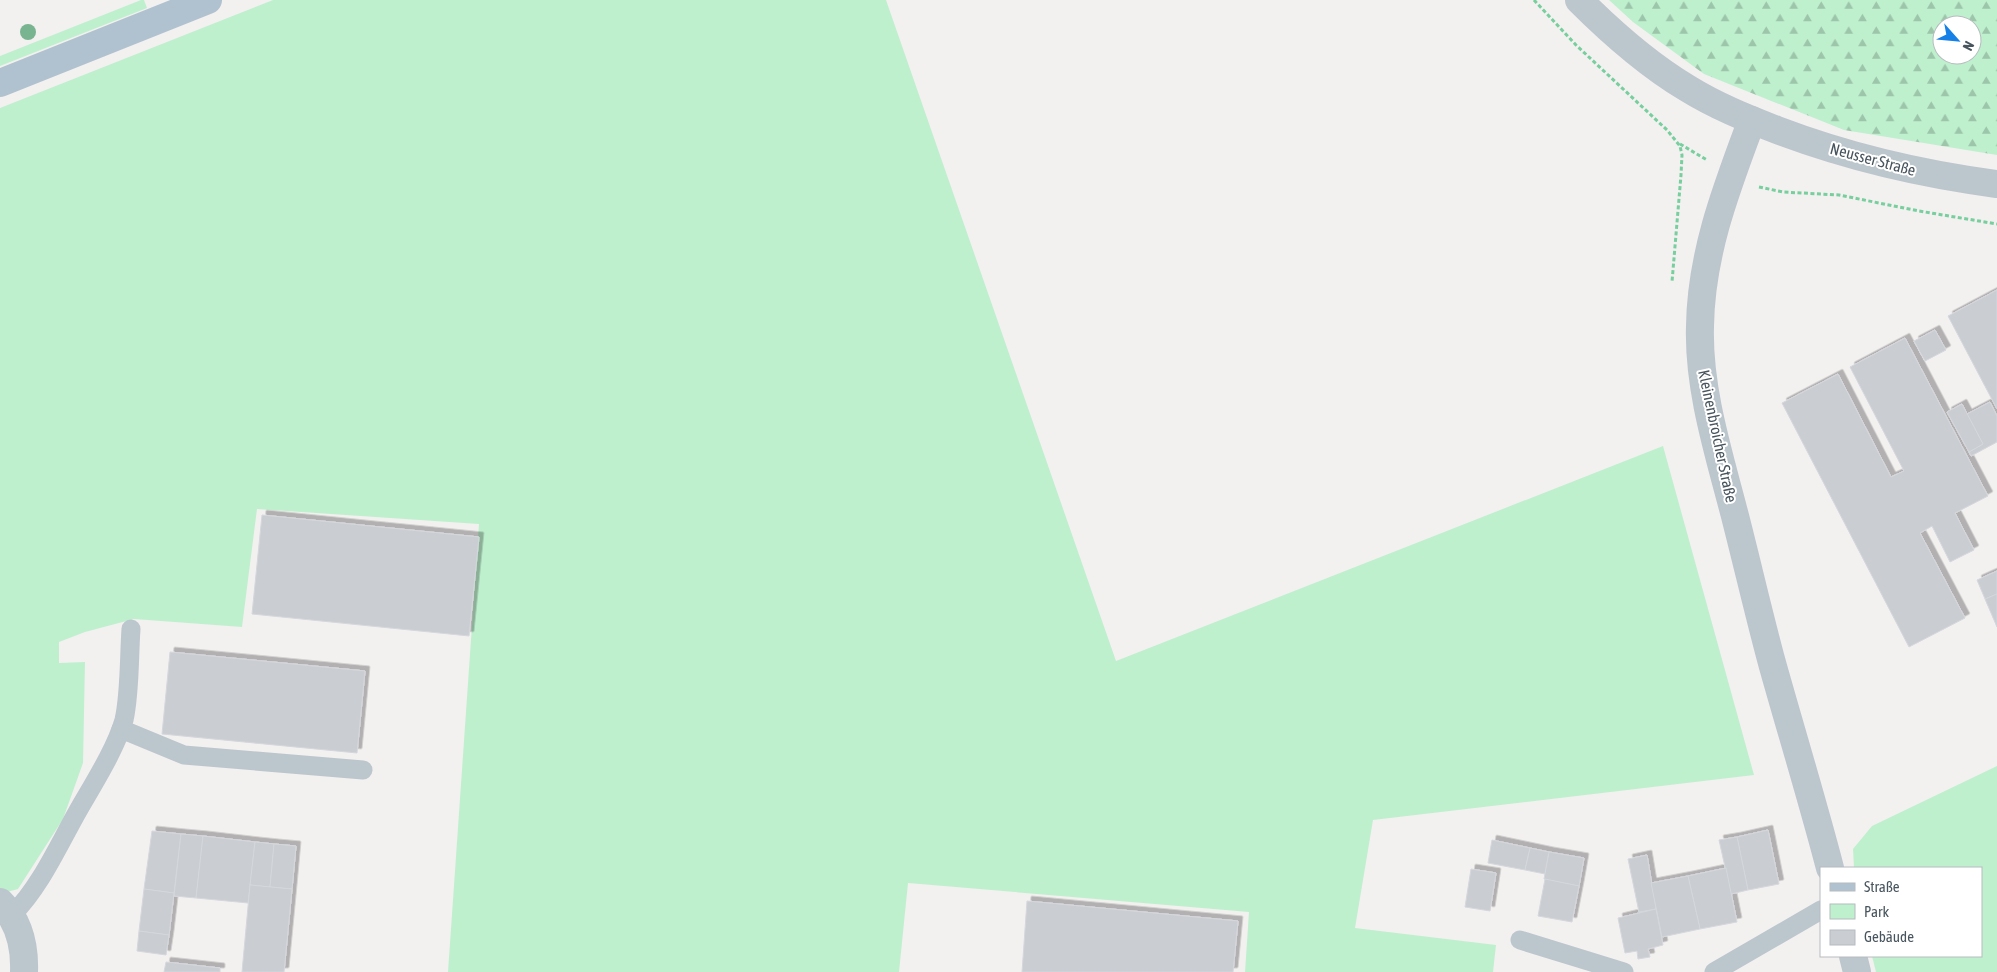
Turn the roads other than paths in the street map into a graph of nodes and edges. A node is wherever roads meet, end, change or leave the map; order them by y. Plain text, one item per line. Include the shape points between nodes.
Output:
1 (208, 0) edge
2 (1579, 0) edge
3 (0, 83) edge
4 (1752, 120) junction
5 (1997, 184) edge
6 (131, 629) dead end
7 (121, 729) junction
8 (364, 770) dead end
9 (1830, 867) edge
10 (6, 908) edge
11 (1820, 911) edge
12 (1520, 940) dead end
13 (1853, 957) edge
14 (24, 972) edge
15 (1624, 972) edge
16 (1714, 972) edge
17 (1857, 972) edge

1 - 3 main road
2 - 4 street via 1664,73 1703,98
4 - 5 street, Neusser Straße via 1882,164
4 - 9 street, Kleinenbroicher Straße via 1713,230 1706,262 1700,327 1707,398 1771,661
6 - 7 lane
7 - 8 lane via 184,755
7 - 10 lane via 27,897
10 - 14 street via 22,941
11 - 16 lane
12 - 15 lane
13 - 17 street

